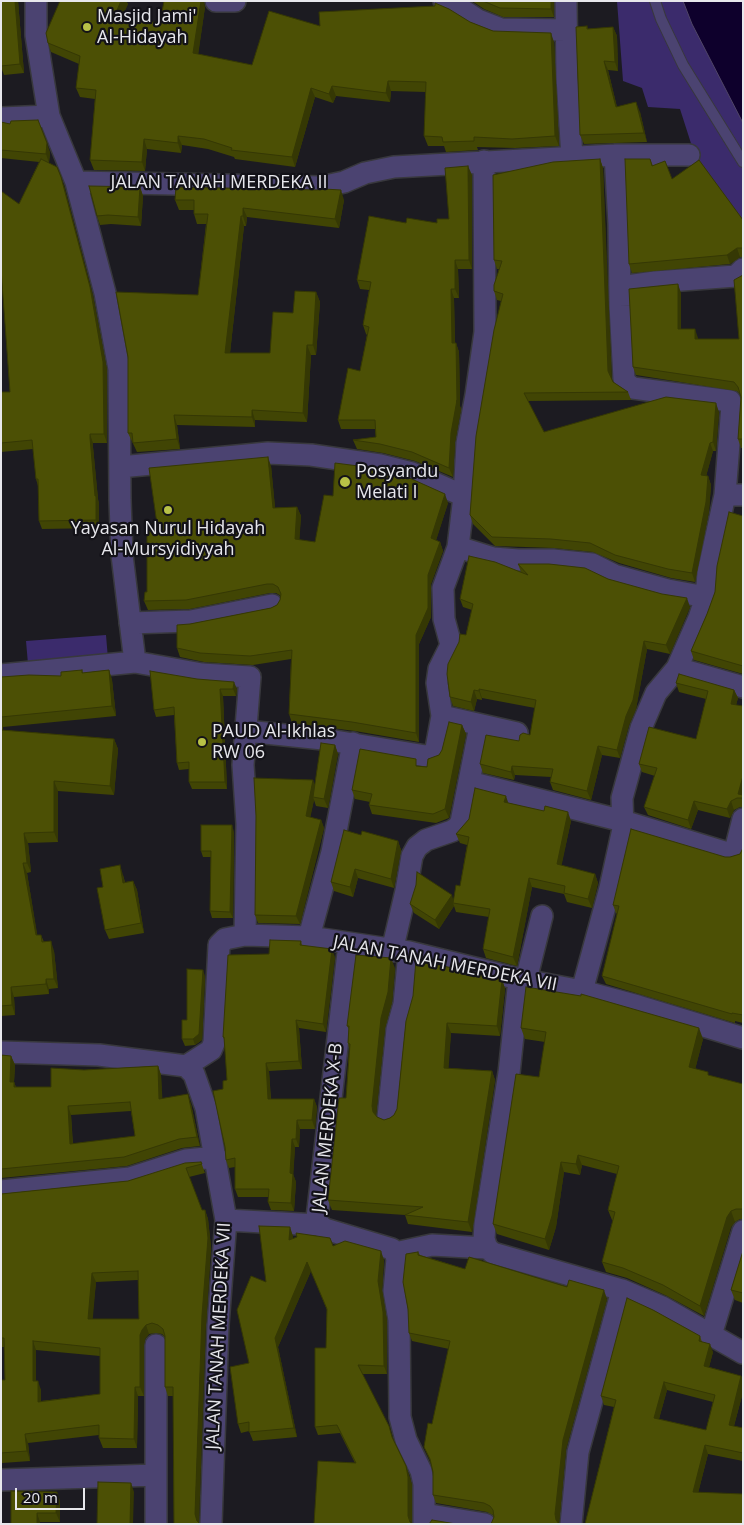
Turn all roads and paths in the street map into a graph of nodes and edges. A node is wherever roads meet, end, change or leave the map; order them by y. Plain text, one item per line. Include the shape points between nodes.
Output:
1 (36, 1) edge
2 (216, 1) edge
3 (235, 1) edge
4 (444, 1) edge
5 (566, 1) edge
6 (655, 1) edge
7 (565, 30) junction
8 (49, 116) junction
9 (1, 118) edge
10 (615, 155) junction
11 (689, 155) dead end
12 (572, 158) junction
13 (484, 162) junction
14 (743, 162) edge
15 (76, 182) junction
16 (743, 269) edge
17 (620, 287) junction
18 (120, 467) junction
19 (734, 495) edge
20 (464, 496) junction
21 (458, 547) junction
22 (706, 597) junction
23 (272, 605) edge
24 (130, 623) junction
25 (135, 662) junction
26 (677, 668) junction
27 (1, 675) edge
28 (743, 687) edge
29 (442, 716) junction
30 (480, 726) junction
31 (246, 731) junction
32 (517, 733) dead end
33 (353, 743) junction
34 (469, 782) junction
35 (743, 819) edge
36 (623, 821) junction
37 (542, 916) dead end
38 (245, 935) junction
39 (309, 936) junction
40 (349, 944) junction
41 (400, 952) junction
42 (522, 980) junction
43 (582, 991) junction
44 (743, 1038) edge
45 (1, 1052) edge
46 (186, 1066) junction
47 (388, 1118) edge
48 (216, 1157) junction
49 (1, 1191) edge
50 (226, 1220) junction
51 (319, 1225) junction
52 (743, 1231) edge
53 (487, 1248) junction
54 (396, 1253) junction
55 (622, 1290) junction
56 (711, 1335) junction
57 (156, 1345) dead end
58 (743, 1353) edge
59 (156, 1475) junction
60 (1, 1480) edge
61 (424, 1519) edge
62 (156, 1524) edge
63 (211, 1524) edge
64 (485, 1524) edge
65 (571, 1524) edge

1 - 8 street via 36,36
2 - 3 street
4 - 7 street via 501,28
5 - 7 street
6 - 14 lane via 683,65
7 - 12 street
8 - 9 street
8 - 15 street
10 - 11 street, JALAN TANAH MERDEKA II
10 - 12 street, JALAN TANAH MERDEKA II
10 - 17 street
12 - 13 street, JALAN TANAH MERDEKA II
13 - 15 street, JALAN TANAH MERDEKA II via 394,167 321,187
13 - 20 street via 485,332 467,443
15 - 18 street via 105,293 119,369
16 - 17 street via 736,276
17 - 19 street via 624,379 627,384 634,388 731,402
18 - 20 street via 268,453 310,455 380,465 412,474
18 - 24 street via 122,555
19 - 22 street via 708,573
20 - 21 street
21 - 22 street via 493,558 592,564 623,577
21 - 29 street via 443,588 444,619 451,645 439,669 437,683
22 - 26 street
23 - 24 street via 191,621
24 - 25 street
25 - 27 street
25 - 31 street via 202,674 250,677
26 - 28 street
26 - 36 street via 656,693 641,728 622,798
29 - 30 street
29 - 33 street via 434,754 426,756
30 - 32 street
30 - 34 street
31 - 33 street
31 - 38 street via 243,765 247,824
33 - 39 street via 332,852
34 - 36 street
34 - 41 street via 458,827 422,842 412,856
35 - 36 street via 732,854
36 - 43 street via 624,829 610,888
37 - 42 street
38 - 39 street, JALAN TANAH MERDEKA VII
38 - 46 street, JALAN TANAH MERDEKA VII via 225,939 219,945 214,1043 211,1050
39 - 40 street, JALAN TANAH MERDEKA VII
40 - 41 street, JALAN TANAH MERDEKA VII
40 - 51 street, JALAN MERDEKA X-B via 317,1218
41 - 42 street, JALAN TANAH MERDEKA VII
41 - 47 street via 404,1004 397,1030
42 - 43 street, JALAN TANAH MERDEKA VII
42 - 53 street via 485,1224
43 - 44 street, JALAN TANAH MERDEKA VII
45 - 46 street via 99,1055
46 - 48 street, JALAN TANAH MERDEKA VII via 194,1074 206,1108
48 - 49 street via 186,1160 130,1178
48 - 50 street, JALAN TANAH MERDEKA VII
50 - 51 street
50 - 63 street, JALAN TANAH MERDEKA VII via 217,1334
51 - 54 street, JALAN MERDEKA X-B
52 - 56 street
53 - 54 street via 432,1245
53 - 55 street via 505,1257
54 - 61 street via 394,1291 399,1320 400,1417 406,1440 421,1471
55 - 56 street via 662,1306
55 - 65 street via 578,1452
56 - 58 street
57 - 59 street
59 - 60 street
59 - 62 street
61 - 64 street

